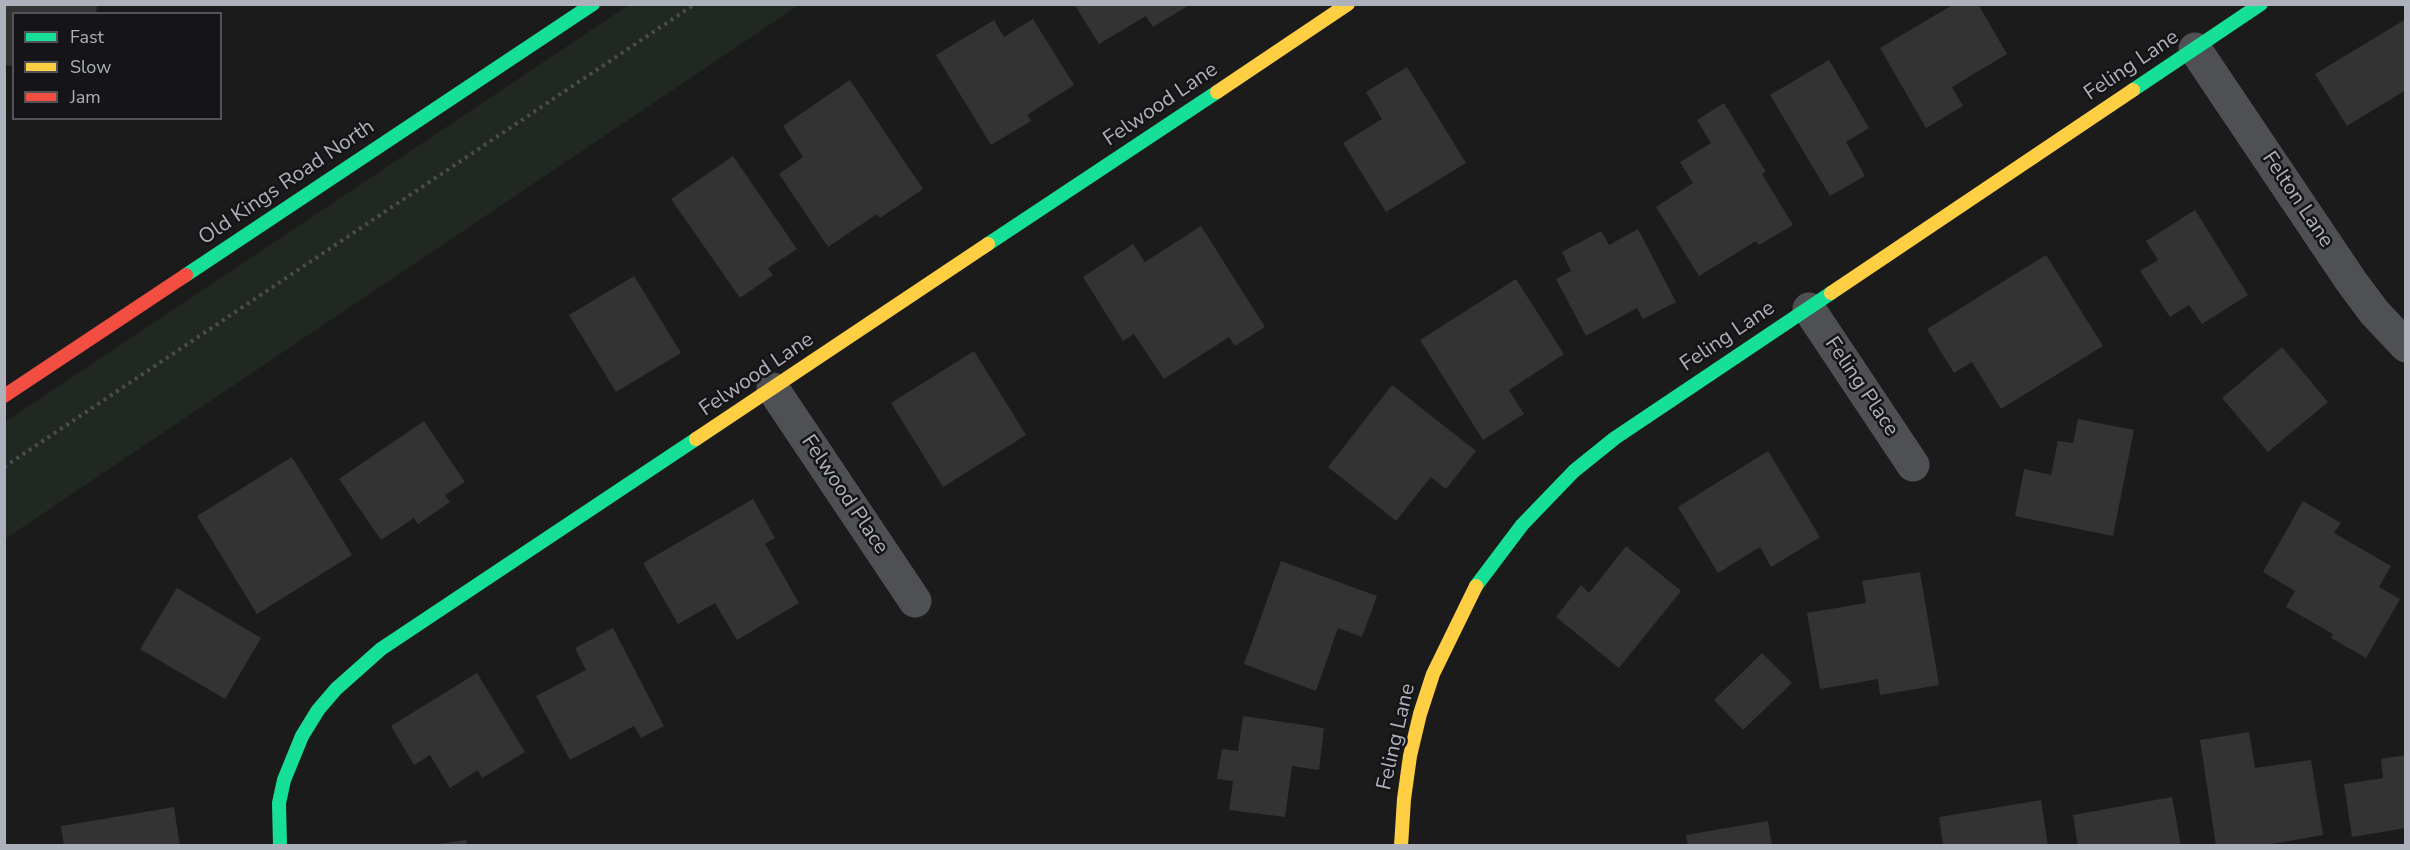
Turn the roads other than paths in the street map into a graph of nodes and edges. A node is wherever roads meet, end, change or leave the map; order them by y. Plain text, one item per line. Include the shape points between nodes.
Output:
1 (594, 4) edge
2 (1348, 4) edge
3 (2261, 4) edge
4 (2195, 49) junction
5 (1809, 309) junction
6 (2406, 346) edge
7 (773, 389) junction
8 (4, 396) edge
9 (1913, 465) dead end
10 (915, 601) dead end
11 (280, 846) edge
12 (1401, 846) edge

1 - 8 street, Old Kings Road North
2 - 7 street, Felwood Lane
3 - 4 street, Feling Lane
4 - 5 street, Feling Lane
4 - 6 street, Felton Lane via 2351,281
5 - 9 street, Feling Place
5 - 12 street, Feling Lane via 1594,454 1551,493 1495,559 1452,631 1423,704 1410,756
7 - 10 street, Felwood Place
7 - 11 street, Felwood Lane via 356,668 318,710 291,759 279,803

